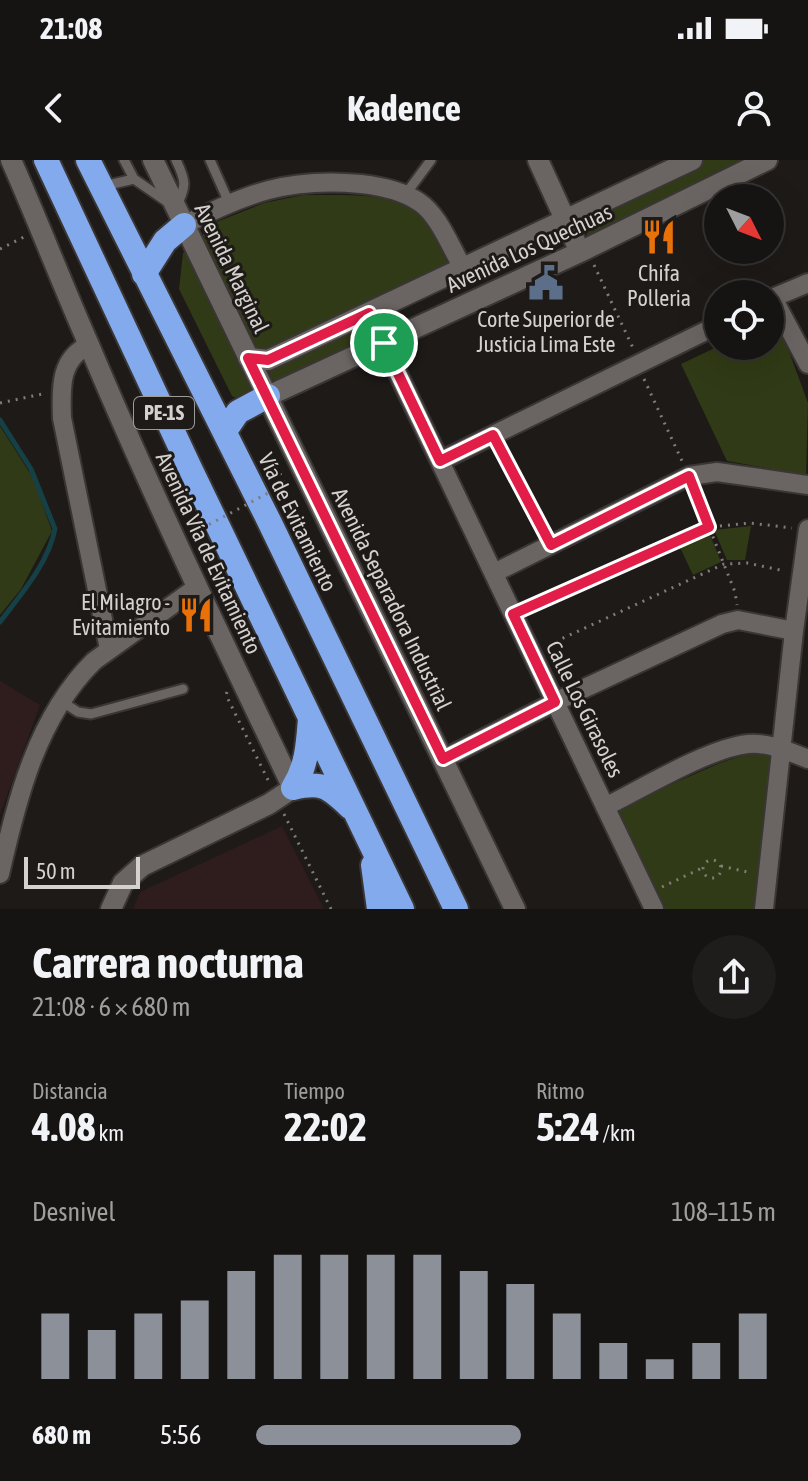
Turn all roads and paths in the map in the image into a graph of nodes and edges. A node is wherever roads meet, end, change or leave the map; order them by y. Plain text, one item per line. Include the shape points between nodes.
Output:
1 (11, 160) edge
2 (46, 160) edge
3 (88, 160) edge
4 (124, 160) edge
5 (153, 160) edge
6 (176, 160) edge
7 (210, 160) edge
8 (431, 160) edge
9 (538, 160) edge
10 (692, 160) edge
11 (767, 160) edge
12 (134, 179) junction
13 (101, 187) junction
14 (405, 195) junction
15 (226, 204) junction
16 (180, 216) junction
17 (563, 219) junction
18 (42, 229) junction
19 (0, 249) edge
20 (583, 250) junction
21 (463, 268) junction
22 (144, 274) junction
23 (808, 283) edge
24 (784, 293) edge
25 (369, 313) junction
26 (784, 322) edge
27 (704, 332) edge
28 (384, 343) junction
29 (89, 345) junction
30 (248, 358) junction
31 (638, 363) junction
32 (808, 364) edge
33 (61, 390) junction
34 (268, 396) junction
35 (0, 403) edge
36 (225, 431) junction
37 (493, 435) junction
38 (440, 461) junction
39 (275, 463) dead end
40 (689, 476) junction
41 (808, 485) edge
42 (709, 527) junction
43 (808, 529) edge
44 (551, 545) junction
45 (208, 552) dead end
46 (724, 564) junction
47 (494, 573) junction
48 (801, 574) junction
49 (197, 587) junction
50 (513, 614) junction
51 (738, 620) junction
52 (794, 631) junction
53 (109, 649) junction
54 (532, 652) junction
55 (183, 689) dead end
56 (60, 701) junction
57 (555, 702) junction
58 (310, 716) junction
59 (781, 748) junction
60 (443, 759) junction
61 (808, 759) edge
62 (293, 788) junction
63 (605, 807) junction
64 (358, 815) junction
65 (371, 842) junction
66 (721, 866) junction
67 (702, 868) junction
68 (0, 874) edge
69 (767, 876) junction
70 (651, 902) edge
71 (111, 909) edge
72 (379, 909) edge
73 (402, 909) edge
74 (456, 909) edge
75 (515, 909) edge
76 (764, 909) edge

1 - 18 main road, Avenida Vía de Evitamiento
2 - 58 highway, PE-1S
3 - 13 highway, Vía de Evitamiento / PE-1S
4 - 12 lane
5 - 16 main road, Avenida Marginal
6 - 16 lane via 185,178
7 - 15 lane
8 - 14 lane
9 - 17 main road
10 - 17 main road, Avenida Los Quechuas
11 - 20 main road, Avenida Los Quechuas
12 - 13 lane
12 - 16 lane
13 - 22 highway, Vía de Evitamiento / PE-1S
14 - 15 street via 333,181 285,184
14 - 21 street via 432,215
15 - 16 street
16 - 22 highway
16 - 30 main road, Avenida Marginal
17 - 20 main road
17 - 21 main road, Avenida Los Quechuas
18 - 19 path
18 - 29 main road, Avenida Vía de Evitamiento
20 - 28 main road, Avenida Los Quechuas
20 - 31 path
21 - 25 main road, Avenida Los Quechuas
22 - 36 highway, Vía de Evitamiento / PE-1S
23 - 24 street
25 - 28 street, Calle Los Girasoles
25 - 30 main road, Avenida Los Quechuas via 268,360
26 - 32 street
27 - 31 street
28 - 34 main road, Avenida Los Quechuas
28 - 38 street, Calle Los Girasoles
29 - 33 street via 66,365
29 - 49 main road, Avenida Vía de Evitamiento
30 - 34 main road, Avenida Marginal
31 - 37 street
31 - 40 path
33 - 35 path
33 - 53 street via 62,418
34 - 36 highway via 238,412
34 - 60 main road, Avenida Separadora Industrial
36 - 74 highway, Vía de Evitamiento / PE-1S
37 - 38 street
37 - 44 path
38 - 47 street, Calle Los Girasoles
39 - 45 path, bridge via 285,484 195,532
40 - 41 street via 717,472
40 - 42 path
40 - 44 street
42 - 43 path via 750,523
42 - 46 path
42 - 50 path
43 - 48 street
44 - 47 street
46 - 48 path
46 - 51 path
46 - 54 path
47 - 50 street, Calle Los Girasoles
48 - 52 street
49 - 53 street
49 - 62 main road, Avenida Vía de Evitamiento
50 - 54 street, Calle Los Girasoles
51 - 52 street
51 - 57 street
52 - 59 street
53 - 56 street via 79,675
54 - 57 street, Calle Los Girasoles
55 - 56 lane via 91,714
56 - 68 street via 26,777
57 - 60 street
57 - 63 street, Calle Los Girasoles
58 - 62 highway via 307,757
58 - 64 highway, PE-1S
59 - 61 street
59 - 63 street via 750,743 728,748
59 - 69 street
60 - 75 main road, Avenida Separadora Industrial
62 - 64 highway via 330,788
62 - 71 main road via 142,866 123,883
63 - 70 street, Calle Los Girasoles
64 - 65 highway, PE-1S
65 - 72 highway
65 - 73 highway, PE-1S
66 - 67 path via 711,860
66 - 67 path via 711,879
66 - 69 path
67 - 70 path
69 - 76 street

